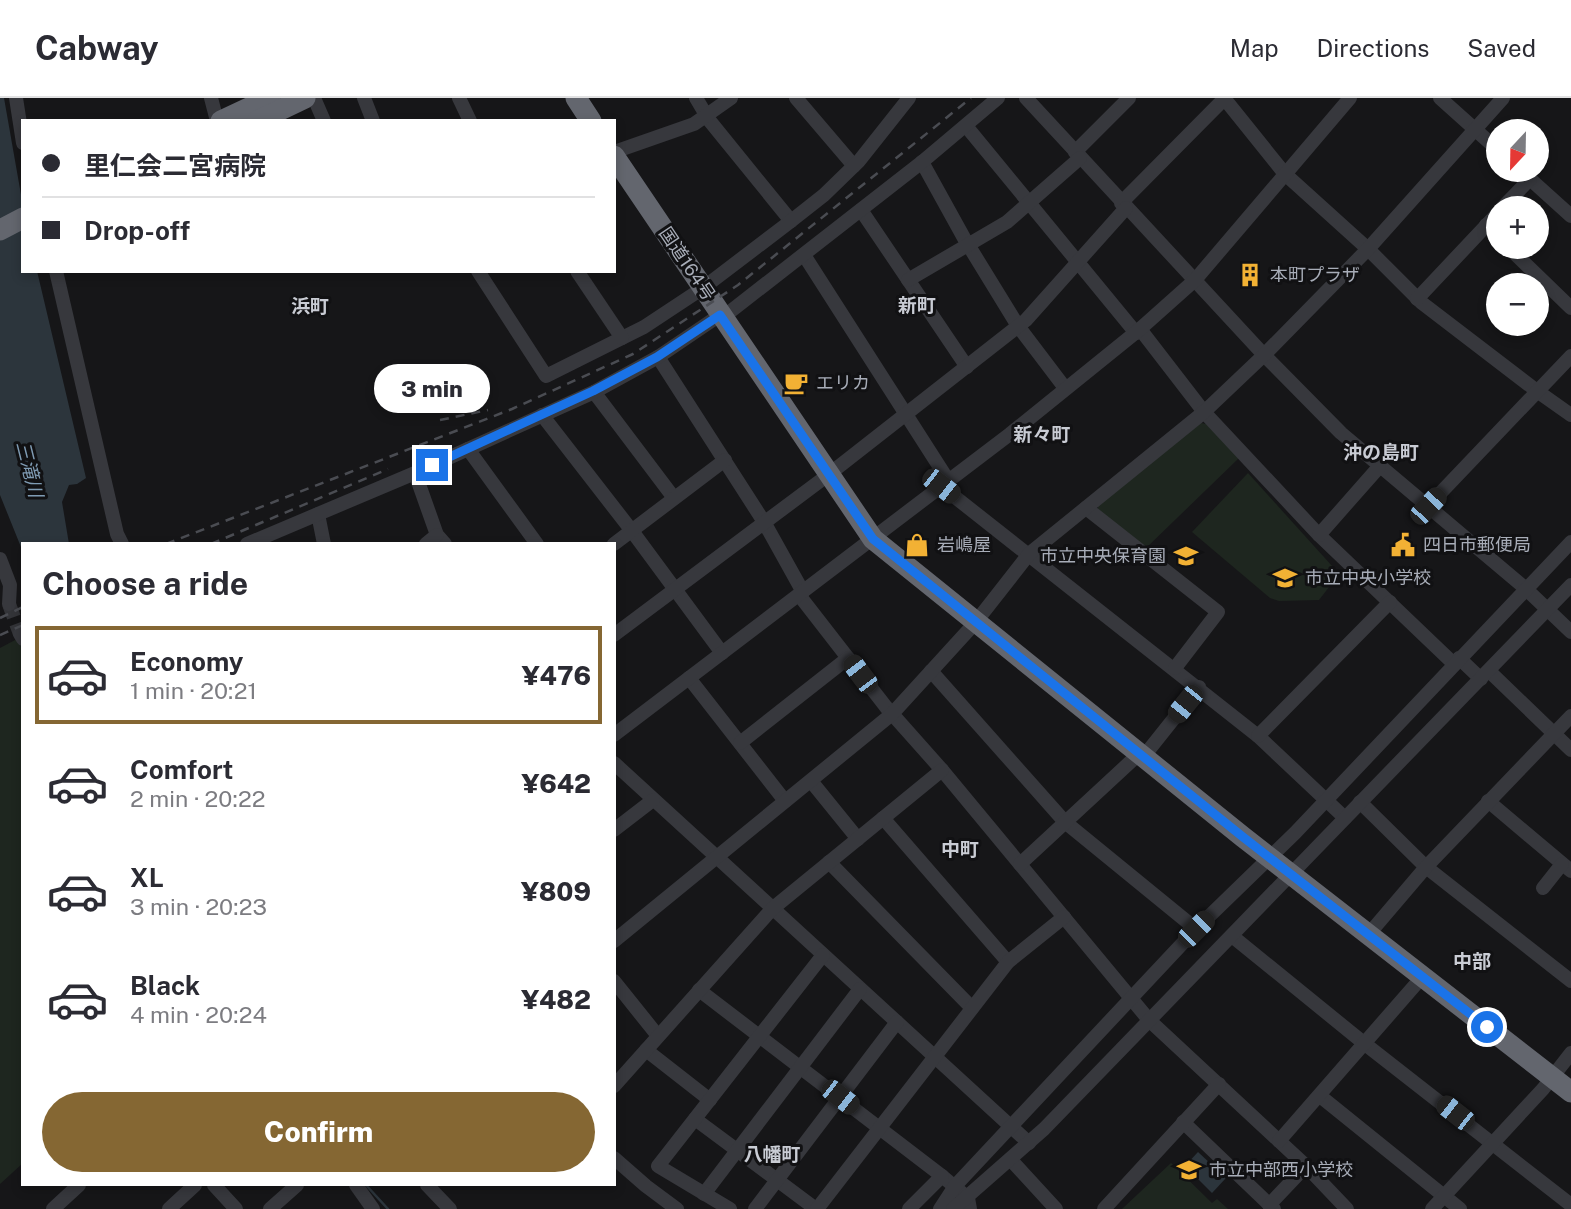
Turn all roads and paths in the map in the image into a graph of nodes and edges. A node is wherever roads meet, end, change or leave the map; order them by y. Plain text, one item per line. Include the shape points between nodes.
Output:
1 (16, 98) edge
2 (211, 98) edge
3 (270, 98) edge
4 (306, 98) edge
5 (314, 98) edge
6 (364, 98) edge
7 (459, 98) edge
8 (576, 98) edge
9 (696, 98) edge
10 (731, 98) edge
11 (796, 98) edge
12 (998, 98) edge
13 (1026, 98) edge
14 (1129, 98) edge
15 (1224, 98) edge
16 (1350, 98) edge
17 (1440, 98) edge
18 (1503, 98) edge
19 (907, 99) edge
20 (706, 115) junction
21 (218, 119) edge
22 (223, 119) edge
23 (261, 119) edge
24 (323, 119) edge
25 (372, 119) edge
26 (468, 119) edge
27 (590, 119) edge
28 (966, 125) junction
29 (21, 130) edge
30 (1475, 130) junction
31 (1486, 140) edge
32 (616, 153) edge
33 (1078, 155) junction
34 (616, 161) edge
35 (922, 162) junction
36 (853, 166) junction
37 (1285, 174) junction
38 (621, 178) edge
39 (1534, 182) edge
40 (1030, 202) junction
41 (1124, 205) junction
42 (862, 210) junction
43 (1571, 216) edge
44 (21, 219) edge
45 (791, 221) junction
46 (1486, 225) edge
47 (0, 230) edge
48 (21, 235) edge
49 (969, 244) junction
50 (0, 246) edge
51 (1368, 249) junction
52 (804, 255) junction
53 (1520, 259) edge
54 (1077, 263) junction
55 (56, 273) edge
56 (479, 273) edge
57 (578, 273) edge
58 (908, 280) junction
59 (1195, 280) junction
60 (703, 288) junction
61 (1417, 299) junction
62 (1571, 308) edge
63 (721, 316) junction
64 (1018, 326) junction
65 (1138, 331) junction
66 (622, 338) junction
67 (1264, 355) junction
68 (1571, 356) edge
69 (657, 357) junction
70 (967, 367) junction
71 (1065, 388) junction
72 (593, 391) junction
73 (1537, 391) junction
74 (1204, 412) junction
75 (906, 414) junction
76 (542, 415) junction
77 (1571, 415) edge
78 (468, 449) junction
79 (725, 460) junction
80 (1380, 467) junction
81 (415, 473) junction
82 (828, 475) junction
83 (945, 483) junction
84 (674, 498) junction
85 (1428, 506) junction
86 (1086, 508) junction
87 (318, 514) junction
88 (764, 522) junction
89 (632, 531) junction
90 (1320, 535) junction
91 (873, 539) junction
92 (436, 541) edge
93 (121, 542) edge
94 (252, 542) edge
95 (324, 542) edge
96 (536, 542) edge
97 (1571, 542) edge
98 (616, 543) edge
99 (1029, 554) junction
100 (0, 559) edge
101 (1571, 585) edge
102 (1525, 588) junction
103 (675, 589) junction
104 (801, 593) junction
105 (6, 599) tunnel mouth
106 (1390, 602) junction
107 (1547, 609) junction
108 (975, 623) junction
109 (1571, 632) edge
110 (616, 633) edge
111 (722, 653) junction
112 (848, 658) junction
113 (1456, 661) junction
114 (1175, 668) junction
115 (931, 671) junction
116 (1485, 675) junction
117 (689, 678) junction
118 (1199, 687) junction
119 (892, 714) junction
120 (1571, 716) edge
121 (616, 733) edge
122 (1554, 734) junction
123 (1258, 736) junction
124 (740, 743) junction
125 (1571, 750) edge
126 (1142, 754) junction
127 (616, 765) edge
128 (942, 770) junction
129 (811, 780) junction
130 (653, 800) junction
131 (1326, 800) junction
132 (785, 801) junction
133 (1488, 801) junction
134 (1360, 802) junction
135 (883, 818) junction
136 (1345, 818) junction
137 (1065, 822) junction
138 (616, 828) edge
139 (858, 839) junction
140 (716, 858) junction
141 (1269, 858) junction
142 (829, 862) junction
143 (1020, 864) junction
144 (1426, 867) junction
145 (1567, 867) edge
146 (1291, 875) junction
147 (1543, 888) dead end
148 (772, 909) junction
149 (1064, 916) junction
150 (1196, 929) junction
151 (1368, 935) junction
152 (1232, 936) junction
153 (616, 939) edge
154 (823, 955) junction
155 (1008, 962) junction
156 (1423, 976) junction
157 (1571, 981) edge
158 (616, 984) edge
159 (860, 989) junction
160 (699, 990) junction
161 (1132, 997) junction
162 (972, 1008) junction
163 (1149, 1020) junction
164 (897, 1021) junction
165 (658, 1036) junction
166 (760, 1036) junction
167 (1365, 1044) junction
168 (646, 1050) junction
169 (1571, 1053) edge
170 (934, 1056) junction
171 (800, 1067) junction
172 (1552, 1077) junction
173 (616, 1082) edge
174 (1219, 1084) junction
175 (1571, 1092) edge
176 (1320, 1096) junction
177 (840, 1097) junction
178 (710, 1100) junction
179 (695, 1119) junction
180 (1183, 1122) junction
181 (1011, 1126) junction
182 (879, 1128) junction
183 (1279, 1141) junction
184 (1029, 1143) junction
185 (1493, 1143) junction
186 (737, 1150) junction
187 (616, 1160) edge
188 (1011, 1160) junction
189 (1306, 1166) junction
190 (942, 1176) junction
191 (777, 1180) junction
192 (78, 1186) edge
193 (194, 1186) edge
194 (215, 1186) edge
195 (296, 1186) edge
196 (357, 1186) edge
197 (428, 1186) edge
198 (955, 1186) junction
199 (704, 1194) junction
200 (1445, 1196) junction
201 (969, 1203) edge
202 (1571, 1205) edge
203 (1271, 1207) edge
204 (53, 1209) edge
205 (169, 1209) edge
206 (236, 1209) edge
207 (270, 1209) edge
208 (373, 1209) edge
209 (450, 1209) edge
210 (677, 1209) edge
211 (730, 1209) edge
212 (755, 1209) edge
213 (817, 1209) edge
214 (909, 1209) edge
215 (940, 1209) edge
216 (953, 1209) edge
217 (1056, 1209) edge
218 (1104, 1209) edge
219 (1347, 1209) edge
220 (1432, 1209) edge
221 (1460, 1209) edge

1 - 29 street
2 - 21 street
3 - 22 highway
4 - 23 highway
5 - 24 street
6 - 25 street
7 - 26 street
8 - 27 highway
9 - 20 street
10 - 20 street
11 - 36 street
12 - 28 street
13 - 33 street
14 - 33 street
15 - 37 street
15 - 41 street
16 - 37 street
17 - 30 street
18 - 30 street
19 - 36 street
20 - 32 street via 694,124
20 - 45 street
28 - 35 street
28 - 40 street
30 - 31 street
30 - 51 street
33 - 40 street
33 - 41 street
34 - 38 highway, 国道164号
35 - 42 street
35 - 49 street
36 - 45 street
37 - 51 street
37 - 59 street
38 - 60 highway, 国道164号
39 - 43 street
40 - 49 street
40 - 54 street
41 - 54 street
41 - 59 street
42 - 52 street
42 - 58 street
44 - 47 highway
45 - 60 street
46 - 61 street
48 - 50 highway
49 - 58 street
49 - 64 street
51 - 61 street
51 - 67 street
52 - 63 street
52 - 75 street
53 - 62 street
54 - 64 street
54 - 65 street
55 - 93 street
56 - 66 street via 546,376
57 - 66 street
58 - 70 street
59 - 65 street
59 - 67 street
60 - 63 highway, 国道164号
60 - 66 street
61 - 73 street
63 - 69 street
63 - 82 highway, 国道164号
64 - 70 street
64 - 71 street
65 - 71 street
65 - 74 street
67 - 74 street
67 - 80 street
68 - 73 street
69 - 72 street
69 - 79 street
70 - 75 street
71 - 83 street
72 - 76 street
72 - 84 street
73 - 77 street
73 - 85 street
74 - 86 street
74 - 90 street
75 - 82 street
75 - 83 street
76 - 78 street
76 - 89 street
78 - 81 street
78 - 96 street
79 - 84 street
79 - 88 street
80 - 85 street
80 - 90 street
81 - 87 street
81 - 92 street
82 - 88 street
82 - 91 highway, 国道164号
83 - 91 street
83 - 99 street
84 - 89 street
85 - 102 street
86 - 99 street
86 - 114 street via 1218,612
87 - 94 street
87 - 95 street
88 - 103 street
88 - 104 street
89 - 98 street
89 - 103 street
90 - 106 street
91 - 104 street
91 - 108 highway, 国道164号
97 - 102 street
99 - 108 street
99 - 114 street
100 - 105 street via 10,585
101 - 107 street
102 - 107 street
102 - 113 street
103 - 110 street
103 - 111 street
104 - 111 street
104 - 112 street
106 - 113 street
106 - 123 street
107 - 109 street
107 - 116 street
108 - 115 street
108 - 126 highway, 国道164号
111 - 117 street
112 - 119 street
112 - 124 street
113 - 116 street
113 - 131 street
114 - 118 street
115 - 119 street
115 - 137 street
116 - 122 street
116 - 134 street
117 - 121 street
117 - 124 street
118 - 123 street
118 - 126 street
119 - 128 street
119 - 129 street
120 - 122 street
122 - 125 street
122 - 133 street
123 - 131 street
124 - 132 street
126 - 137 street
126 - 141 highway, 国道164号
127 - 130 street
128 - 135 street
128 - 143 street
129 - 132 street
129 - 139 street
130 - 138 street
130 - 140 street
131 - 136 street
131 - 141 street
132 - 140 street
133 - 144 street
133 - 145 street
134 - 136 street
134 - 144 street
135 - 139 street
135 - 155 street
136 - 146 street
137 - 143 street
137 - 150 street
139 - 142 street
140 - 148 street
140 - 153 street
141 - 146 highway, 国道164号
141 - 150 street
142 - 148 street
142 - 162 street
143 - 149 street
144 - 151 street
144 - 157 street
145 - 147 street
146 - 151 highway, 国道164号
146 - 152 street
148 - 154 street
148 - 160 street
149 - 155 street
149 - 161 street
150 - 161 street
151 - 156 highway, 国道164号
152 - 163 street
152 - 167 street
154 - 159 street
154 - 166 street
155 - 162 street
156 - 167 street
156 - 172 highway, 国道164号
158 - 165 street
159 - 164 street
159 - 171 street
160 - 165 street
160 - 166 street
161 - 163 street
161 - 181 street
162 - 170 street
163 - 174 street
163 - 184 street
164 - 170 street
164 - 177 street
165 - 168 street
166 - 171 street
166 - 178 street
167 - 176 street
167 - 185 street
168 - 173 street
168 - 178 street
169 - 172 street
170 - 181 street
170 - 182 street
171 - 177 street
171 - 186 street
172 - 175 highway, 国道164号
172 - 185 street
174 - 180 street
174 - 183 street
176 - 183 street
176 - 200 street
177 - 182 street
177 - 191 street
178 - 179 street
179 - 186 street
179 - 199 street via 658,1166
180 - 203 street
180 - 218 street
181 - 184 street
181 - 198 street
182 - 190 street
182 - 213 street
183 - 189 street
184 - 188 street
185 - 200 street
185 - 202 street
186 - 191 street
186 - 199 street
187 - 210 street
188 - 201 street
188 - 217 street
189 - 203 street
189 - 219 street
190 - 198 street
190 - 214 street
191 - 212 street
191 - 213 street
192 - 204 street
193 - 205 street
194 - 206 street
195 - 207 street
196 - 208 street
197 - 209 street
198 - 201 street
198 - 215 street
199 - 211 street
200 - 220 street
200 - 221 street
201 - 216 street

